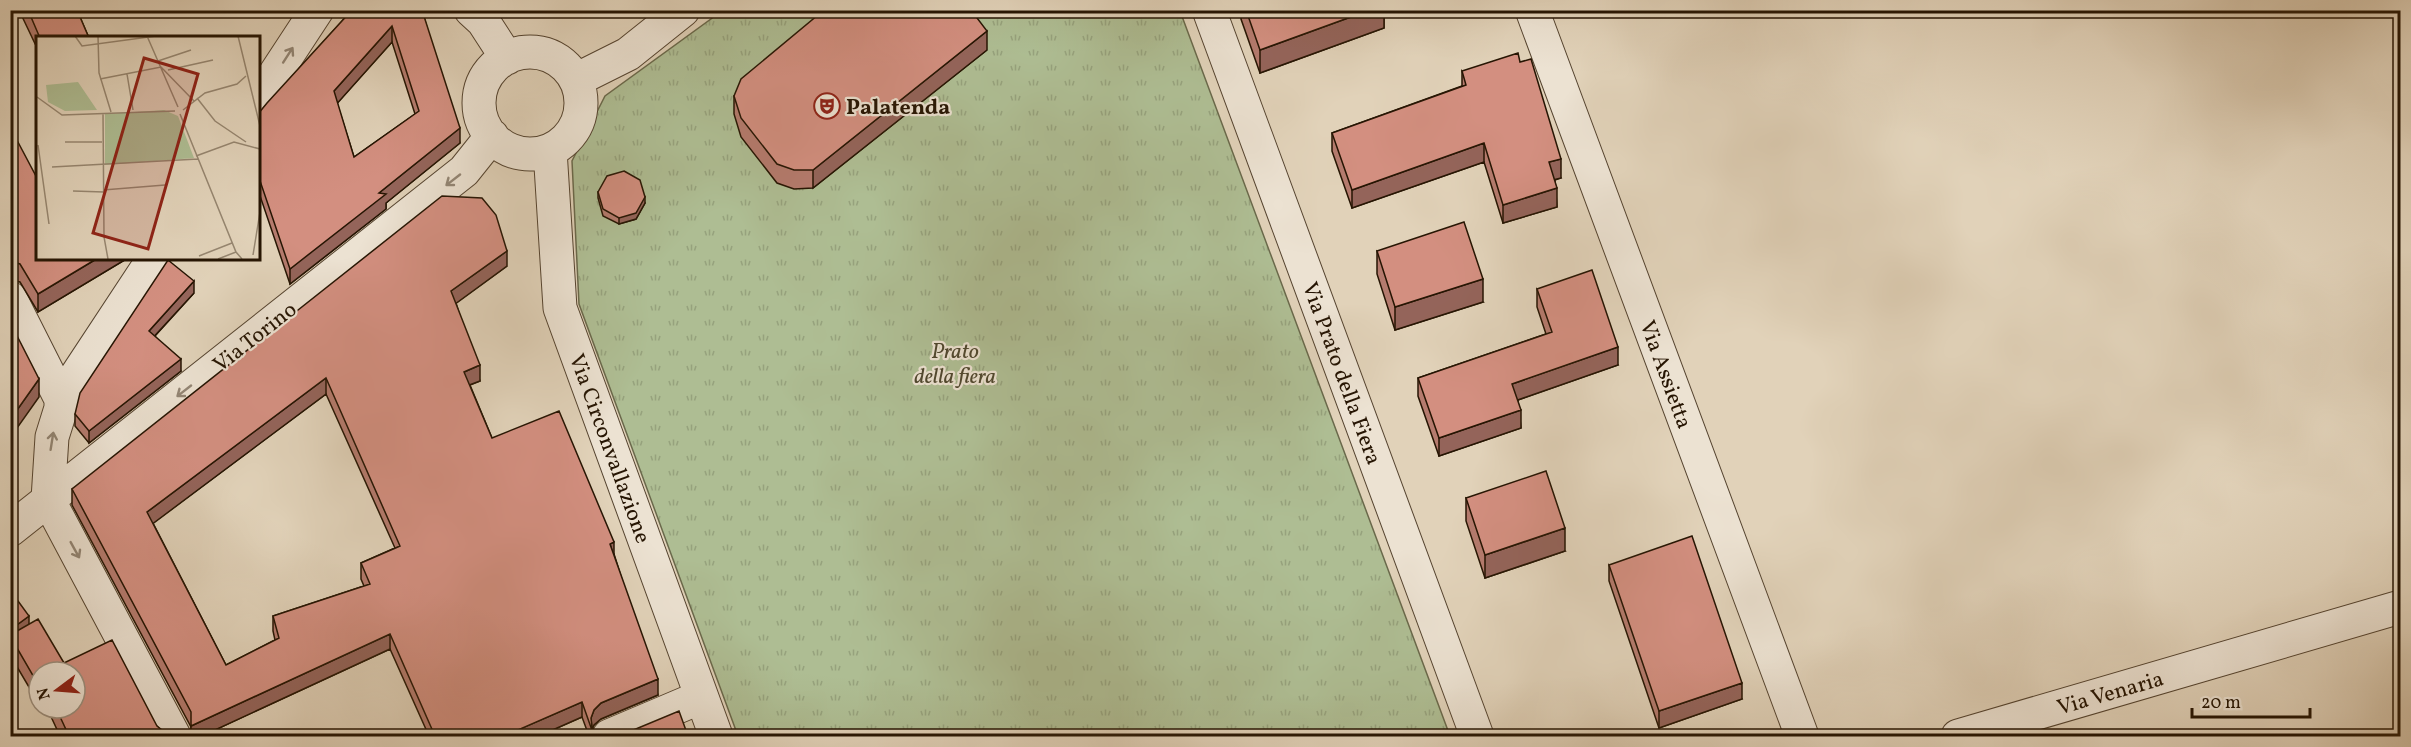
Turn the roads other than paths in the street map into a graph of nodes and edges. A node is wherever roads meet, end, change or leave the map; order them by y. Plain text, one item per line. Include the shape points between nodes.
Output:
1 (317, 10) edge
2 (471, 10) edge
3 (683, 10) edge
4 (1209, 10) edge
5 (1532, 10) edge
6 (507, 57) junction
7 (576, 80) junction
8 (260, 97) edge
9 (492, 136) junction
10 (550, 150) junction
11 (153, 260) edge
12 (10, 298) edge
13 (61, 399) junction
14 (48, 499) junction
15 (10, 530) edge
16 (2400, 607) edge
17 (702, 697) junction
18 (174, 736) edge
19 (609, 736) edge
20 (716, 736) edge
21 (1478, 736) edge
22 (1802, 736) edge
23 (1958, 736) edge

8 -> 1 street
2 - 6 street
3 - 7 street via 628,54
4 - 21 street, Via Prato della Fiera
5 - 22 street, Via Assietta
6 - 7 street via 539,52 554,57
6 - 9 street via 490,73 480,93 484,123
7 - 10 street via 580,112 575,128
9 - 10 street via 519,152 535,154
9 -> 14 street, Via Torino via 464,171
10 - 17 street, Via Circonvallazione via 560,308
11 - 13 street
12 - 13 street
14 -> 13 street via 52,437
14 - 15 street, Via Torino
14 -> 18 street
16 - 23 street, Via Venaria
17 - 19 street
17 - 20 street, Via Circonvallazione

